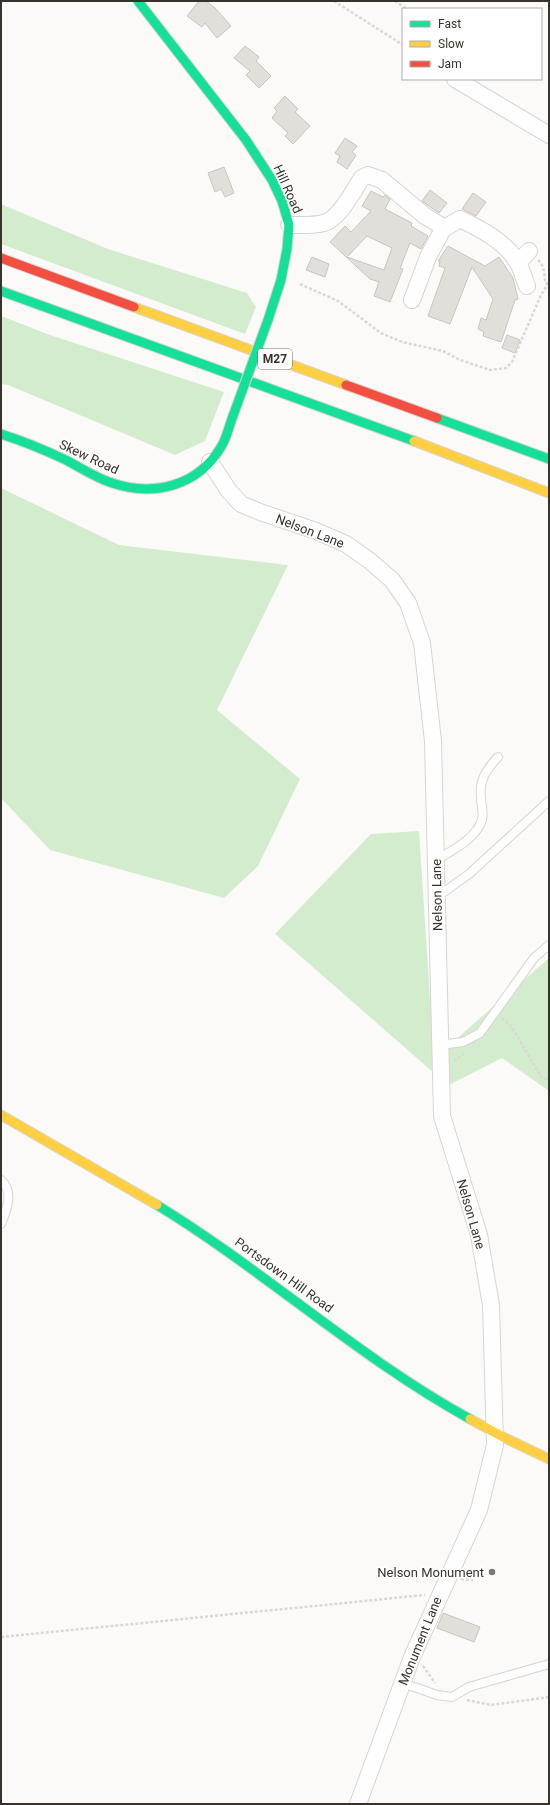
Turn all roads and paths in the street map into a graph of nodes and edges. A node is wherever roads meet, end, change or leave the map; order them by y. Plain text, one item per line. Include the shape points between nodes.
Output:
1 (138, 1) edge
2 (334, 1) edge
3 (395, 1) edge
4 (406, 8) edge
5 (402, 44) edge
6 (457, 80) edge
7 (549, 136) edge
8 (289, 225) junction
9 (445, 228) junction
10 (529, 251) joint
11 (1, 258) edge
12 (518, 263) junction
13 (300, 284) dead end
14 (549, 284) edge
15 (527, 286) dead end
16 (1, 291) edge
17 (412, 300) dead end
18 (1, 434) edge
19 (549, 459) edge
20 (210, 462) junction
21 (549, 493) edge
22 (498, 757) dead end
23 (549, 801) edge
24 (436, 860) junction
25 (436, 898) junction
26 (549, 945) edge
27 (500, 1016) dead end
28 (440, 1044) junction
29 (469, 1048) dead end
30 (441, 1069) junction
31 (549, 1079) edge
32 (1, 1115) edge
33 (1, 1180) edge
34 (1, 1224) edge
35 (496, 1434) junction
36 (549, 1459) edge
37 (437, 1599) junction
38 (1, 1637) edge
39 (549, 1664) edge
40 (403, 1683) junction
41 (358, 1804) edge

1 - 8 main road, Hill Road via 263,164 279,196
2 - 5 path
3 - 4 path
6 - 7 street
8 - 9 street via 323,223 330,220 338,214 362,178 368,175 382,180 425,216
8 - 20 main road, Hill Road, bridge via 280,286 221,447
9 - 12 street via 460,219 469,223 497,240
9 - 17 street via 428,257
10 - 12 street
10 - 14 path via 541,262 545,282
11 - 19 main road, M27
12 - 15 street
13 - 14 path via 338,301 381,333 402,342 443,351 479,367 499,370 512,362 540,295
16 - 21 main road, M27 via 350,417
18 - 20 main road, Skew Road via 54,455 114,484 142,490 166,488 190,480
20 - 24 street, Nelson Lane via 241,504 346,544 370,560 392,580 408,603 422,643 433,741
22 - 24 lane via 486,770 481,781 483,810 479,827 454,849
23 - 25 lane via 470,874
24 - 25 street, Nelson Lane
25 - 28 street, Nelson Lane
26 - 28 lane via 534,958 480,1033 463,1042
27 - 31 path via 511,1026 542,1078
28 - 30 street, Nelson Lane
29 - 30 path
30 - 35 street, Nelson Lane via 442,1116 479,1236 491,1305
32 - 35 main road, Portsdown Hill Road via 126,1186 218,1244 420,1389
33 - 34 lane via 9,1193
35 - 36 main road, Portsdown Hill Road
35 - 37 street, Monument Lane via 479,1510
37 - 38 path via 422,1594
37 - 40 street, Monument Lane
39 - 40 lane via 469,1688 452,1697 437,1695
40 - 41 street, Monument Lane

